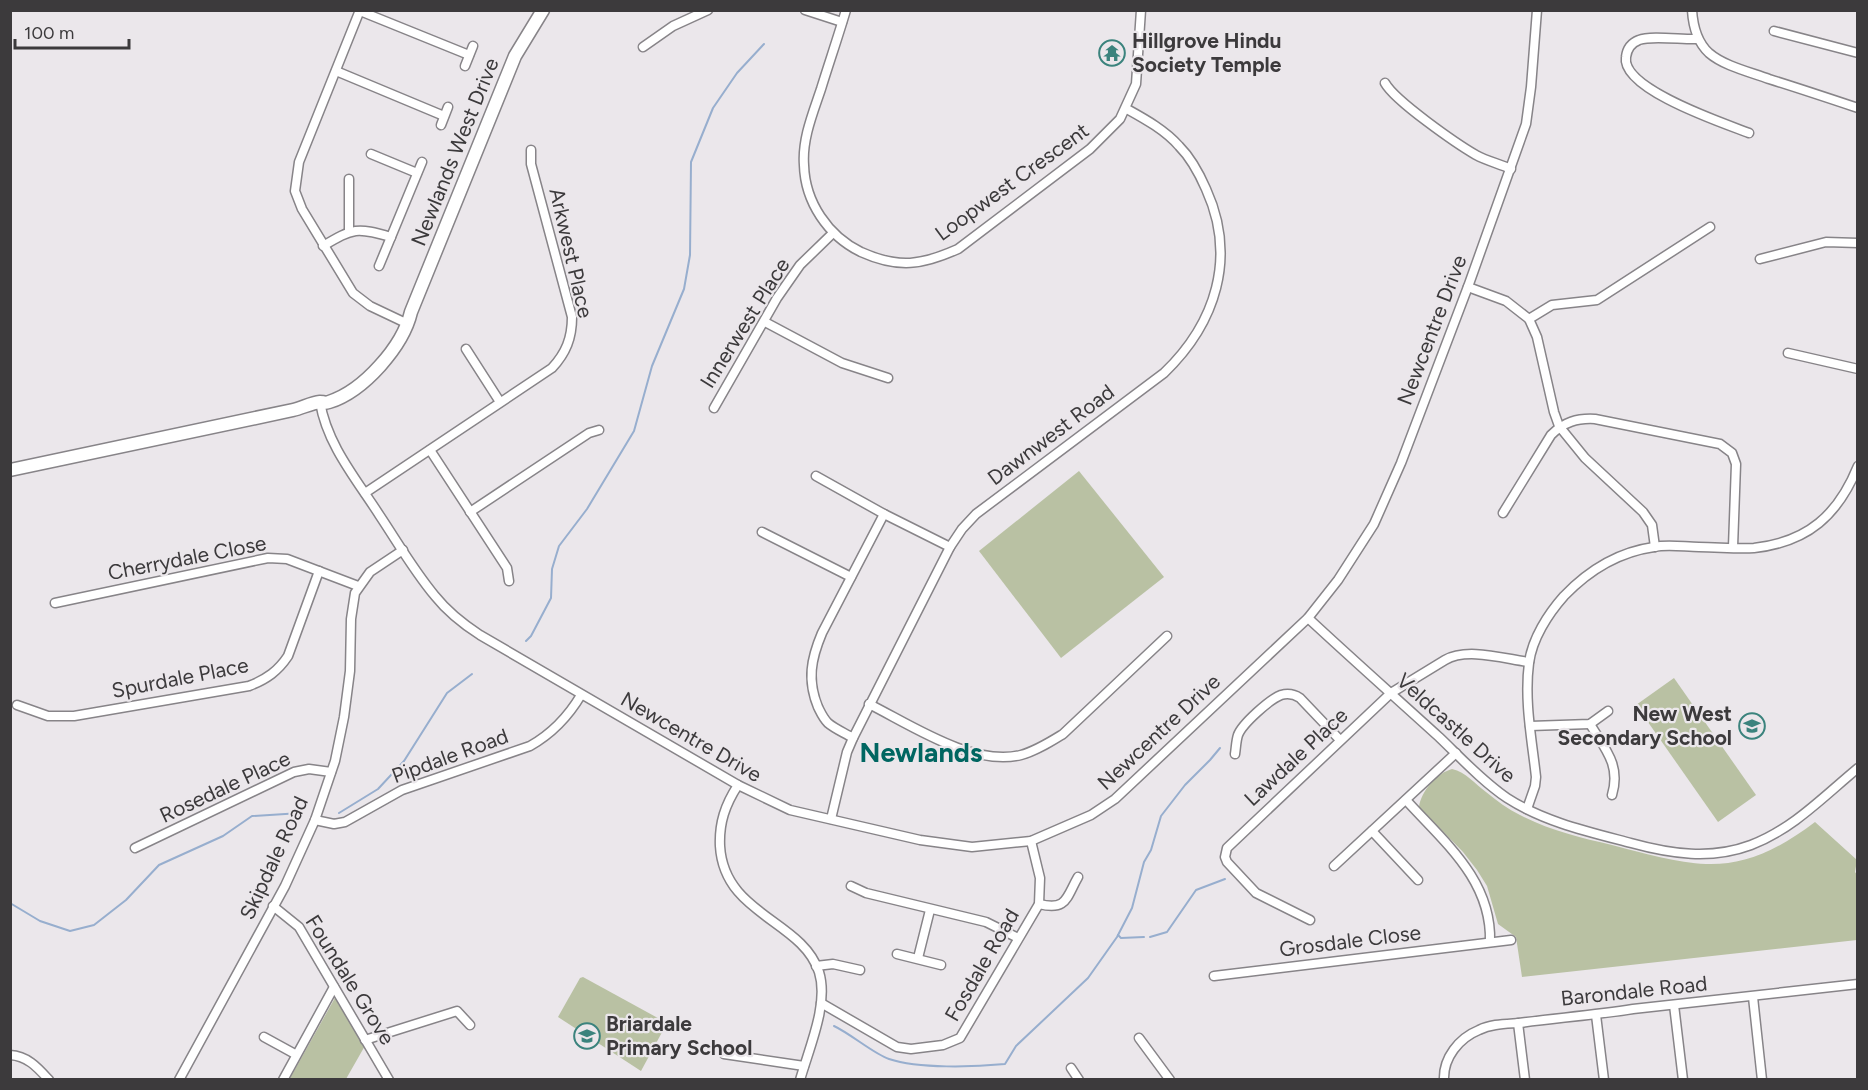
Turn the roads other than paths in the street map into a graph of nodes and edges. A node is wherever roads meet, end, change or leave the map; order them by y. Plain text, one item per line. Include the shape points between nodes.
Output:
1 (708, 10) edge
2 (805, 10) edge
3 (846, 10) edge
4 (1141, 10) edge
5 (1537, 10) edge
6 (1692, 10) edge
7 (360, 11) edge
8 (539, 12) edge
9 (842, 22) junction
10 (1774, 31) dead end
11 (1698, 39) junction
12 (473, 46) dead end
13 (643, 47) dead end
14 (1857, 53) edge
15 (469, 55) junction
16 (465, 66) dead end
17 (336, 71) junction
18 (1385, 83) dead end
19 (448, 107) dead end
20 (1857, 108) edge
21 (1127, 109) junction
22 (1749, 133) dead end
23 (531, 150) dead end
24 (371, 154) dead end
25 (422, 162) dead end
26 (1511, 169) junction
27 (417, 173) junction
28 (349, 179) dead end
29 (1710, 227) dead end
30 (349, 231) junction
31 (833, 233) junction
32 (391, 237) junction
33 (1857, 243) edge
34 (323, 246) junction
35 (1760, 259) dead end
36 (379, 266) dead end
37 (1468, 287) junction
38 (407, 319) junction
39 (1530, 319) junction
40 (765, 322) junction
41 (466, 349) dead end
42 (1788, 353) dead end
43 (1857, 369) edge
44 (888, 378) dead end
45 (320, 402) junction
46 (500, 402) junction
47 (714, 408) dead end
48 (1559, 426) junction
49 (599, 430) dead end
50 (430, 450) junction
51 (1857, 466) edge
52 (10, 471) edge
53 (816, 476) dead end
54 (365, 493) junction
55 (470, 512) junction
56 (1503, 513) dead end
57 (884, 514) junction
58 (762, 532) dead end
59 (950, 547) junction
60 (1655, 547) junction
61 (1733, 547) junction
62 (402, 550) junction
63 (319, 571) junction
64 (850, 577) junction
65 (509, 581) dead end
66 (358, 586) junction
67 (56, 603) dead end
68 (1308, 618) junction
69 (1167, 636) dead end
70 (1529, 662) junction
71 (1391, 693) junction
72 (581, 695) junction
73 (869, 704) junction
74 (17, 705) dead end
75 (1608, 711) dead end
76 (1590, 724) junction
77 (1530, 726) junction
78 (853, 738) junction
79 (1340, 740) junction
80 (1456, 753) junction
81 (1235, 754) dead end
82 (1857, 768) edge
83 (331, 772) junction
84 (738, 785) junction
85 (1612, 795) dead end
86 (1406, 800) junction
87 (1527, 809) junction
88 (831, 819) junction
89 (315, 820) junction
90 (1372, 831) junction
91 (1031, 841) junction
92 (135, 848) dead end
93 (1334, 866) dead end
94 (1078, 877) dead end
95 (1418, 880) dead end
96 (851, 886) dead end
97 (1039, 904) junction
98 (273, 906) junction
99 (930, 910) junction
100 (1310, 920) dead end
101 (1018, 938) junction
102 (1511, 940) dead end
103 (1490, 942) junction
104 (897, 954) dead end
105 (918, 958) junction
106 (941, 965) dead end
107 (816, 966) junction
108 (860, 970) dead end
109 (1214, 976) dead end
110 (1857, 984) edge
111 (334, 987) junction
112 (1753, 997) junction
113 (821, 1003) junction
114 (1674, 1005) junction
115 (1596, 1015) junction
116 (1518, 1023) junction
117 (470, 1025) dead end
118 (264, 1036) dead end
119 (1139, 1038) dead end
120 (365, 1040) junction
121 (295, 1054) junction
122 (724, 1054) dead end
123 (10, 1055) edge
124 (804, 1066) junction
125 (1071, 1068) dead end
126 (49, 1080) edge
127 (179, 1080) edge
128 (283, 1080) edge
129 (389, 1080) edge
130 (800, 1080) edge
131 (1079, 1080) edge
132 (1170, 1080) edge
133 (1444, 1080) edge
134 (1525, 1080) edge
135 (1604, 1080) edge
136 (1683, 1080) edge
137 (1762, 1080) edge

1 - 13 street via 673,26
2 - 9 street
3 - 9 street, Loopwest Crescent
4 - 21 street, Loopwest Crescent via 1136,84
5 - 26 street, Newcentre Drive via 1526,124
6 - 11 street
7 - 15 street
7 - 17 street
8 - 38 street, Newlands West Drive via 515,56
9 - 31 street, Loopwest Crescent via 809,128 804,157 811,200
10 - 14 street
11 - 20 street via 1723,62
11 - 22 street via 1637,40 1626,56 1628,69 1635,80 1659,94
12 - 15 street
15 - 16 street
17 - 19 street via 442,121
17 - 34 street via 299,162 295,182 302,209
18 - 26 street via 1395,97 1456,142
21 - 31 street, Loopwest Crescent via 1090,149 958,249 933,260 912,263 875,258
21 - 59 street, Dawnwest Road via 1179,145 1198,171 1212,202 1220,231 1221,255 1218,285 1210,309 1182,355 1164,373 976,514
23 - 46 street, Arkwest Place via 531,164 572,317 572,330 566,350 552,368
24 - 27 street
25 - 27 street
26 - 37 street, Newcentre Drive
27 - 32 street
28 - 30 street
29 - 39 street via 1597,300 1552,305
30 - 32 street via 361,229
30 - 34 street
31 - 40 street, Innerwest Place via 800,265
32 - 36 street
33 - 35 street via 1826,242
34 - 38 street via 353,293 370,306
37 - 39 street via 1506,301
37 - 68 street, Newcentre Drive via 1386,499 1358,550
38 - 45 street, Newlands West Drive via 377,360
39 - 48 street
40 - 44 street via 842,363
40 - 47 street, Innerwest Place
41 - 46 street
42 - 43 street
45 - 52 street, Newlands West Drive
45 - 54 street, Newcentre Drive via 336,448
46 - 50 street, Arkwest Place
48 - 56 street
48 - 60 street via 1585,458 1643,512 1652,525
48 - 61 street via 1579,418 1595,419 1726,448 1736,464
49 - 55 street
50 - 54 street, Arkwest Place
50 - 55 street
51 - 61 street via 1829,516 1807,532 1753,548
53 - 57 street
54 - 62 street, Newcentre Drive
55 - 65 street via 507,568
57 - 59 street
57 - 64 street
58 - 64 street
59 - 73 street, Dawnwest Road
60 - 61 street
60 - 70 street via 1615,558 1582,577 1553,608
62 - 66 street via 370,572
62 - 72 street, Newcentre Drive via 436,597 469,628
63 - 66 street, Cherrydale Close
63 - 67 street, Cherrydale Close via 287,559 268,558
63 - 74 street, Spurdale Place via 288,656 262,681 74,716 48,716
64 - 78 street via 814,651 810,678 823,717
66 - 83 street, Skipdale Road via 353,604 348,692
68 - 71 street, Veldcastle Drive
68 - 91 street, Newcentre Drive via 1115,799 1091,815
69 - 73 street via 1063,734 1021,755 981,756 957,748
70 - 71 street, Lawdale Place via 1459,654
70 - 77 street
71 - 79 street, Lawdale Place
71 - 80 street, Veldcastle Drive
72 - 84 street, Newcentre Drive
72 - 89 street, Pipdale Road via 563,722 530,746 408,788 345,822
73 - 78 street, Dawnwest Road
75 - 76 street
76 - 77 street
76 - 85 street via 1613,762 1616,774
77 - 87 street via 1536,777
78 - 88 street, Dawnwest Road
79 - 81 street via 1300,699 1286,694 1246,723 1239,733
79 - 100 street, Lawdale Place via 1227,848 1225,857 1252,890
80 - 86 street
80 - 87 street, Veldcastle Drive via 1488,783
82 - 87 street, Veldcastle Drive via 1792,823 1768,838 1749,846 1705,854 1659,850 1580,829
83 - 89 street, Skipdale Road
83 - 92 street, Rosedale Place via 294,772
84 - 88 street, Newcentre Drive via 790,810
84 - 107 street via 719,831 728,878 751,905 804,947
86 - 90 street
86 - 103 street via 1475,878 1486,903
88 - 91 street, Newcentre Drive via 920,840 972,847
89 - 98 street, Skipdale Road
90 - 93 street
90 - 95 street
91 - 97 street, Fosdale Road via 1040,878
94 - 97 street, Fosdale Road via 1059,906
96 - 99 street
97 - 101 street, Fosdale Road
98 - 111 street, Foundale Grove via 297,923
98 - 127 street, Skipdale Road
99 - 101 street via 986,922
99 - 105 street
101 - 113 street, Fosdale Road via 960,1038 943,1045 897,1047
102 - 103 street, Grosdale Close
103 - 109 street, Grosdale Close
104 - 105 street
105 - 106 street
107 - 108 street via 832,964
107 - 113 street
110 - 112 street, Barondale Road
111 - 120 street, Foundale Grove
111 - 121 street
112 - 114 street, Barondale Road
112 - 137 street
113 - 124 street
114 - 115 street, Barondale Road
114 - 136 street
115 - 116 street, Barondale Road
115 - 135 street
116 - 133 street, Barondale Road via 1478,1030 1462,1040 1448,1060
116 - 134 street
117 - 120 street via 457,1011
118 - 121 street
119 - 132 street
120 - 129 street, Foundale Grove
121 - 128 street
122 - 124 street
123 - 126 street via 27,1059
124 - 130 street
125 - 131 street

